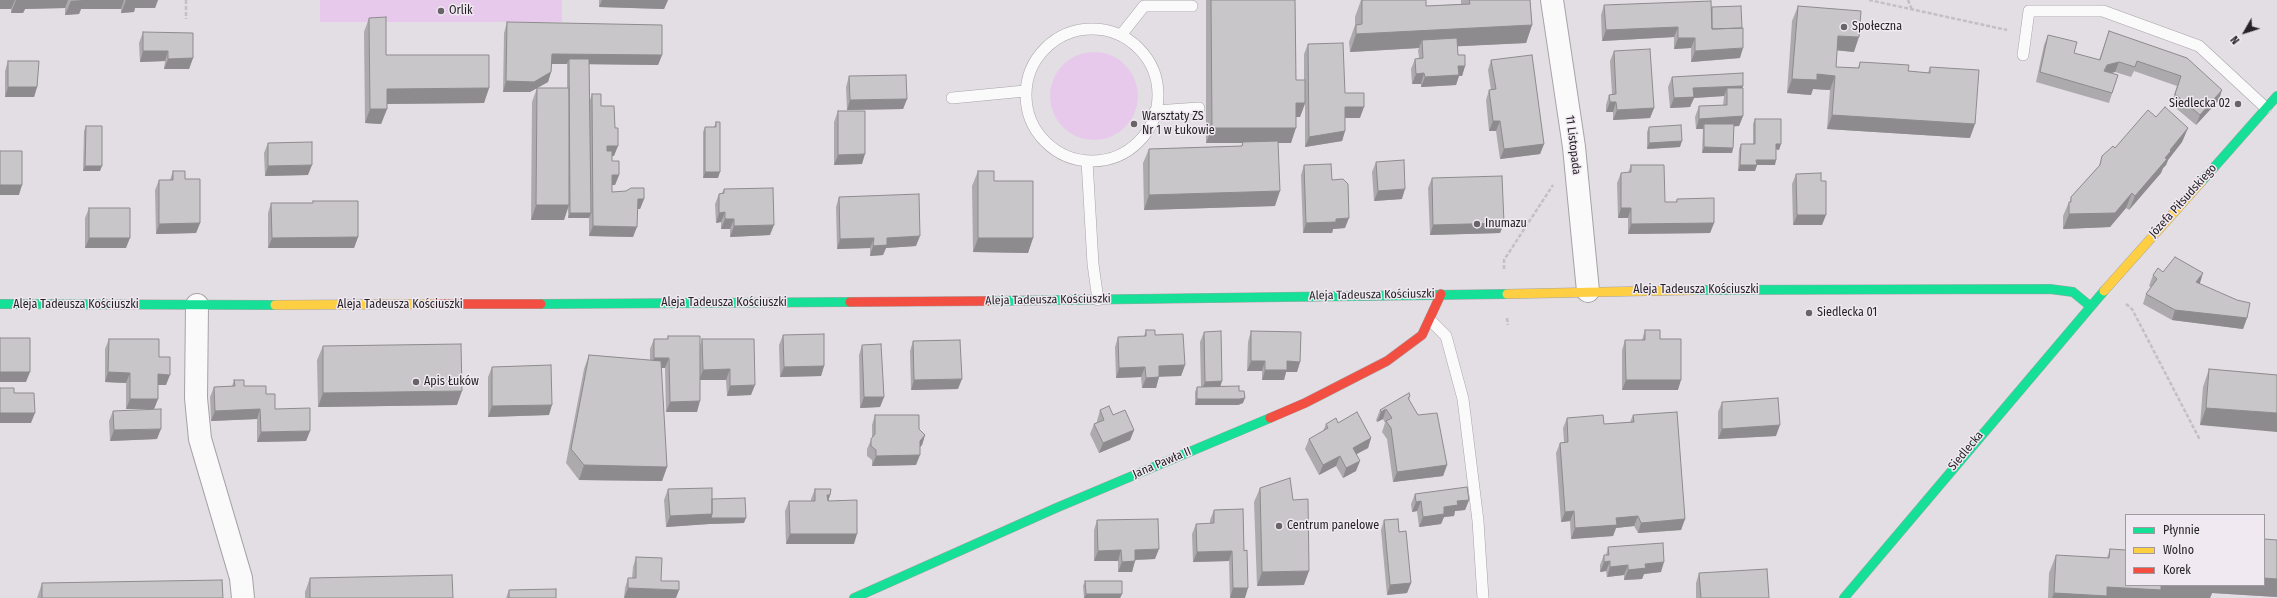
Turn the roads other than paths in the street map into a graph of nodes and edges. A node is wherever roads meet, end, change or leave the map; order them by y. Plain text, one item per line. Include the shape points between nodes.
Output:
1 (1552, 0) edge
2 (1192, 6) dead end
3 (1121, 35) junction
4 (2023, 55) dead end
5 (1025, 91) junction
6 (2277, 96) edge
7 (952, 98) dead end
8 (1199, 108) dead end
9 (2266, 108) junction
10 (1155, 112) junction
11 (1087, 161) junction
12 (1588, 291) junction
13 (1440, 294) junction
14 (1098, 300) junction
15 (0, 304) edge
16 (197, 305) junction
17 (2090, 306) junction
18 (1430, 320) junction
19 (243, 598) edge
20 (854, 598) edge
21 (1483, 598) edge
22 (1844, 598) edge

1 - 12 street, 11 Listopada via 1574,147
2 - 3 lane via 1144,6
3 - 5 lane via 1096,28 1064,35 1047,45 1031,66
3 - 10 lane via 1142,51 1155,73 1158,99
4 - 9 lane via 2029,11 2104,11 2199,46
5 - 7 lane
5 - 11 lane via 1032,124 1045,140 1054,150
6 - 9 street, Józefa Piłsudskiego
8 - 10 lane
9 - 17 street, Józefa Piłsudskiego
10 - 11 lane via 1152,125 1135,145 1113,158
11 - 14 lane via 1093,264
12 - 13 street, Aleja Tadeusza Kościuszki
12 - 17 street, Aleja Tadeusza Kościuszki via 2050,289 2073,292
13 - 14 street, Aleja Tadeusza Kościuszki
13 - 18 street, Jana Pawła II
14 - 16 street, Aleja Tadeusza Kościuszki
15 - 16 street, Aleja Tadeusza Kościuszki
16 - 19 street via 196,398 200,439 241,578
17 - 22 street, Siedlecka
18 - 20 street, Jana Pawła II via 1422,335 1387,361 1305,403 1049,511
18 - 21 lane via 1446,336 1463,399 1478,521

